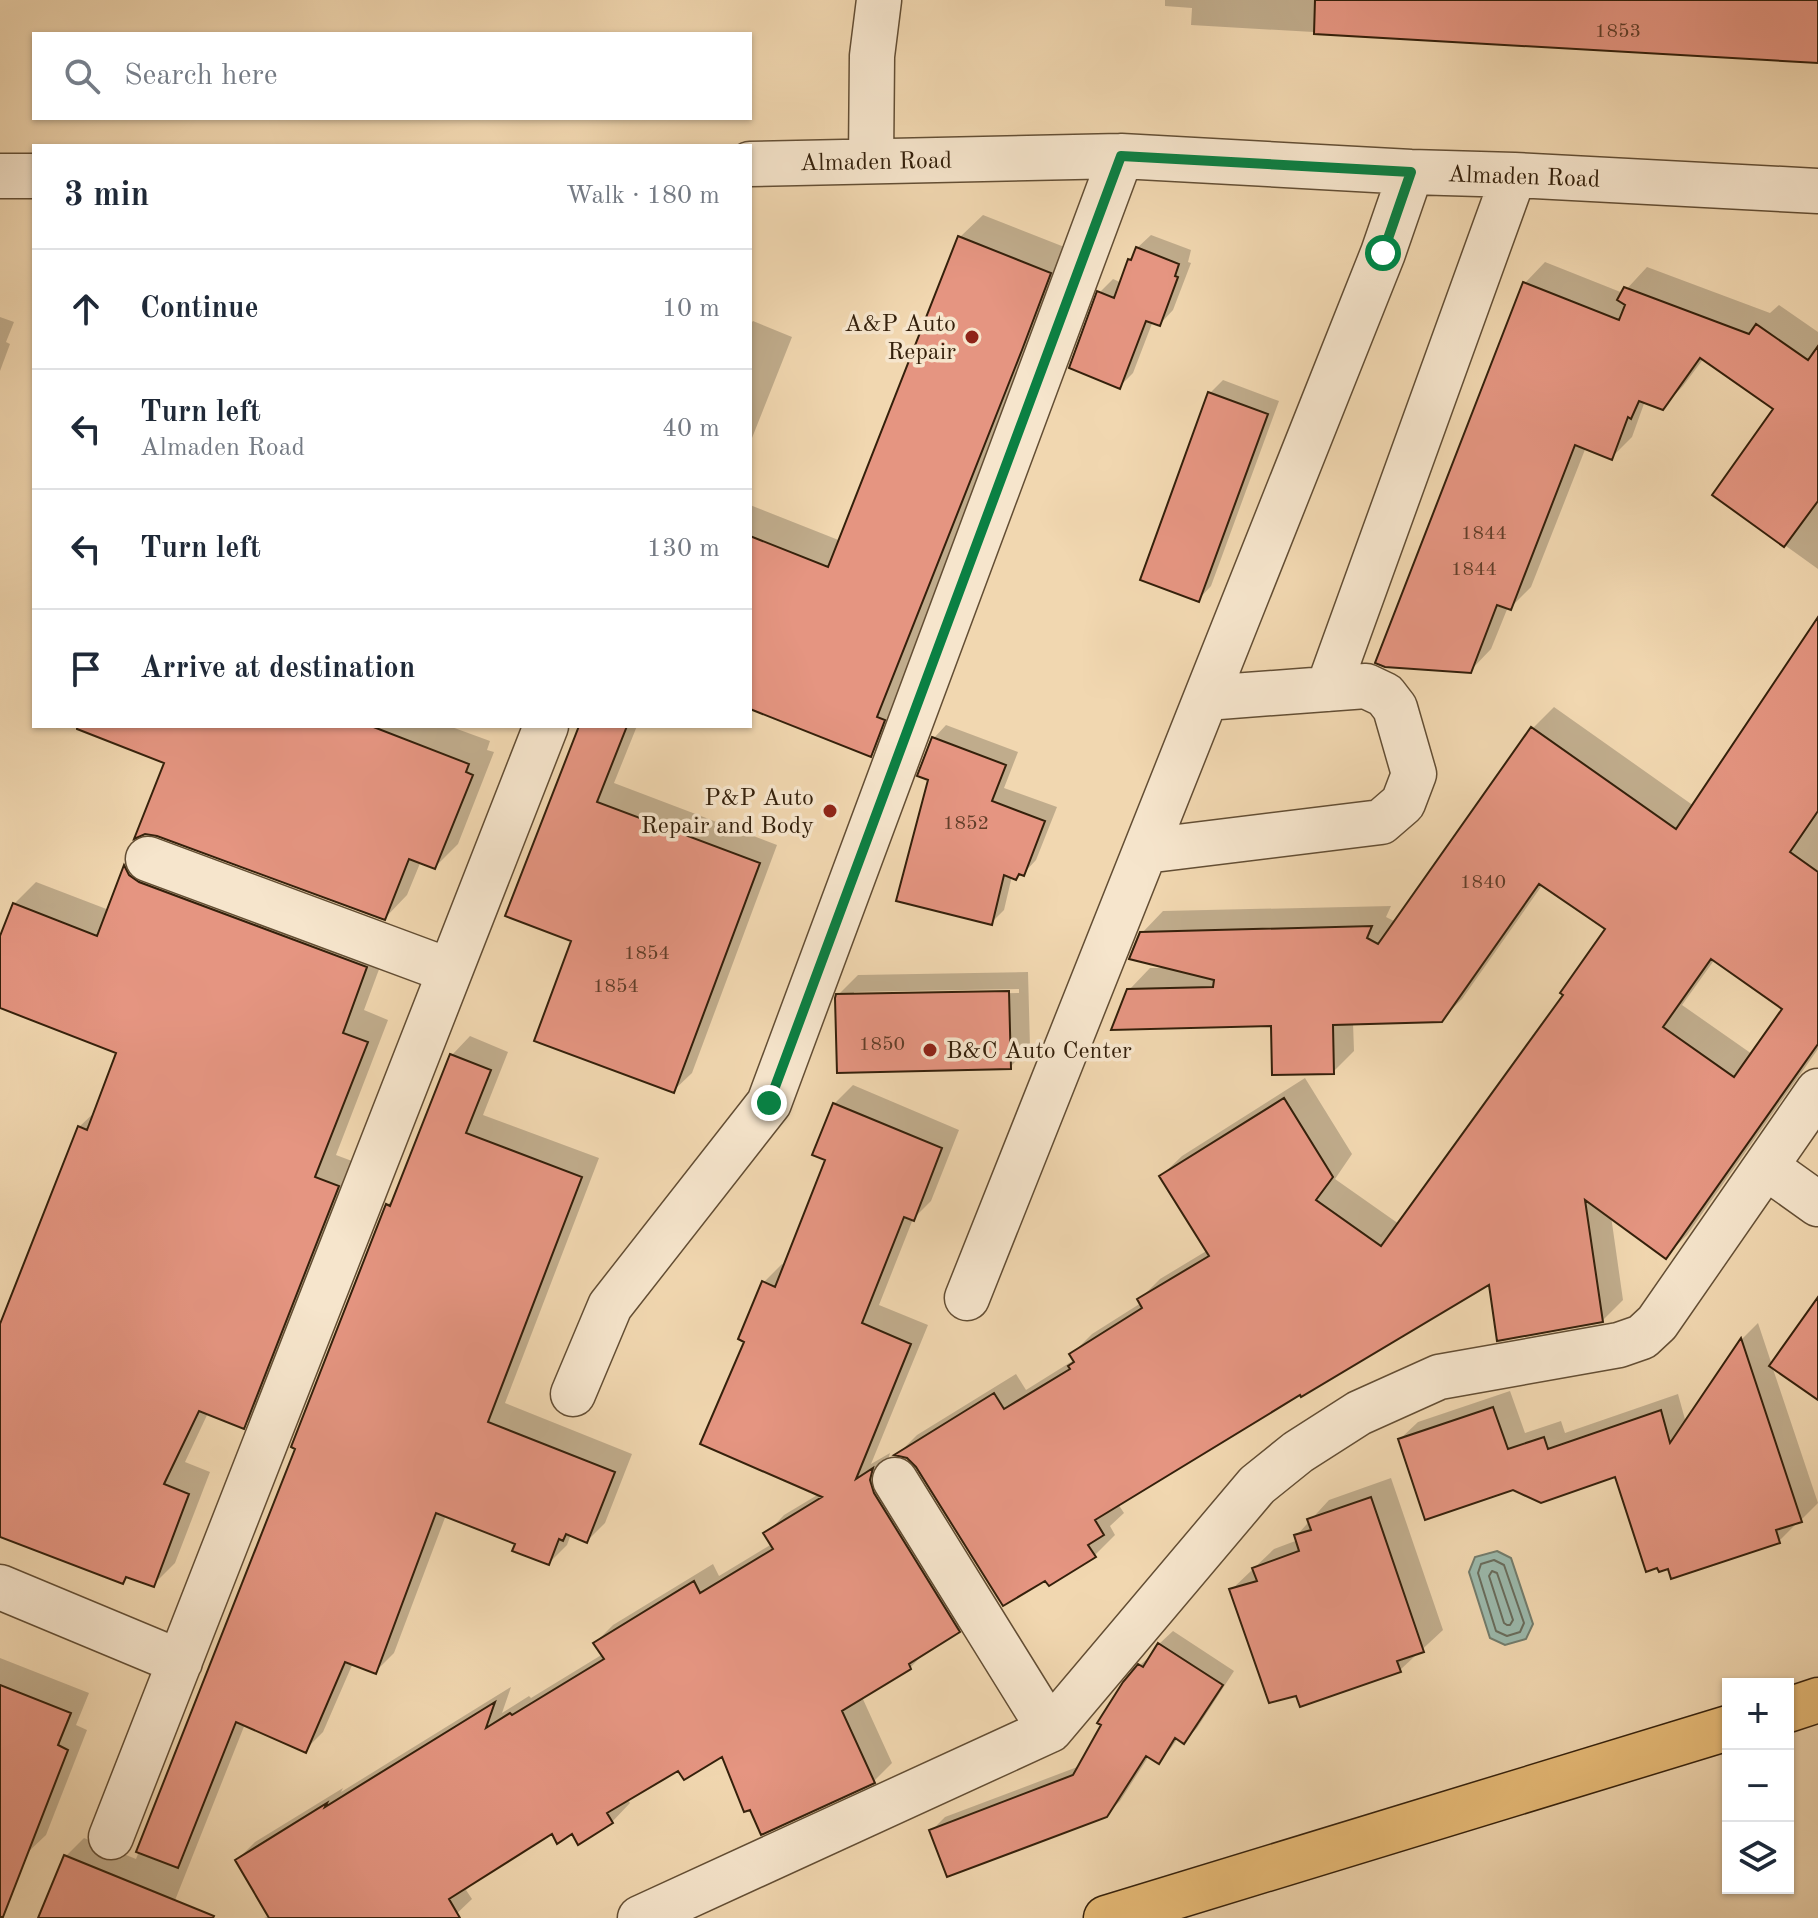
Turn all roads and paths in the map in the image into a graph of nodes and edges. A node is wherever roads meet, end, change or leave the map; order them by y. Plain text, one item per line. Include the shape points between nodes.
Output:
1 (879, 0) edge
2 (1121, 156) junction
3 (871, 160) junction
4 (752, 164) edge
5 (1411, 172) junction
6 (1514, 175) junction
7 (0, 176) edge
8 (32, 176) edge
9 (1818, 191) edge
10 (1328, 689) junction
11 (1206, 698) junction
12 (545, 728) edge
13 (1145, 851) junction
14 (148, 859) dead end
15 (450, 971) junction
16 (1818, 1091) edge
17 (1766, 1167) junction
18 (1818, 1204) edge
19 (967, 1298) dead end
20 (573, 1394) dead end
21 (895, 1480) dead end
22 (0, 1587) edge
23 (180, 1662) junction
24 (1818, 1700) edge
25 (1794, 1708) edge
26 (1050, 1730) junction
27 (1722, 1730) edge
28 (111, 1837) dead end
29 (640, 1918) edge
30 (1106, 1918) edge

1 - 3 street via 872,56
2 - 3 street, Almaden Road
2 - 5 street, Almaden Road
2 - 20 street via 769,1103 610,1306
3 - 4 street, Almaden Road
5 - 6 street, Almaden Road
5 - 11 street
6 - 9 street, Almaden Road
6 - 10 street
7 - 8 street
10 - 11 street
10 - 13 street via 1366,686 1385,695 1395,708 1414,774 1403,803 1381,822
11 - 13 street
12 - 15 street
13 - 19 street
14 - 15 street
15 - 23 street
16 - 17 street
17 - 18 street
17 - 26 street via 1642,1337 1439,1377 1359,1413 1298,1452 1257,1485
21 - 26 street
22 - 23 street
23 - 28 street
24 - 25 highway
26 - 29 street
27 - 30 highway

